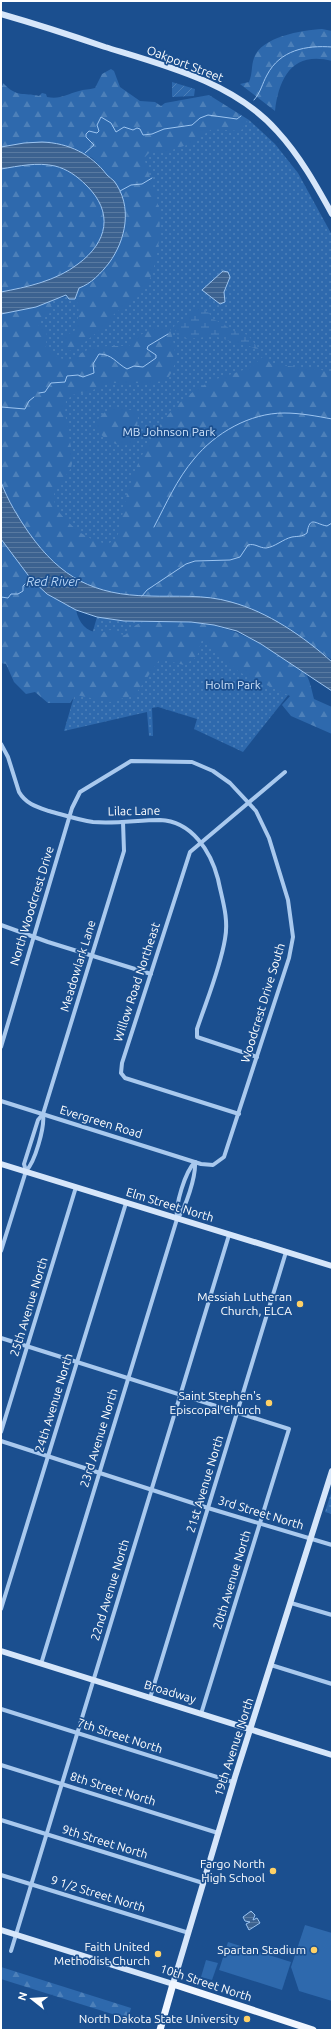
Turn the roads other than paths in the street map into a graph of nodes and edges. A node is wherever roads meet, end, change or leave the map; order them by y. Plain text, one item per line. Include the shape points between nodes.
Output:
1 (1, 14) edge
2 (332, 214) edge
3 (1, 744) edge
4 (285, 772) dead end
5 (249, 802) junction
6 (69, 817) junction
7 (123, 822) junction
8 (200, 842) junction
9 (1, 925) edge
10 (33, 937) junction
11 (91, 955) junction
12 (151, 974) junction
13 (1, 1047) edge
14 (258, 1057) junction
15 (1, 1101) edge
16 (43, 1114) junction
17 (239, 1114) junction
18 (195, 1162) junction
19 (1, 1164) edge
20 (26, 1171) junction
21 (76, 1187) junction
22 (126, 1203) junction
23 (177, 1219) junction
24 (229, 1235) junction
25 (1, 1251) edge
26 (286, 1252) junction
27 (332, 1266) edge
28 (1, 1338) edge
29 (27, 1346) junction
30 (77, 1363) junction
31 (128, 1378) junction
32 (180, 1395) junction
33 (238, 1413) junction
34 (1, 1432) edge
35 (1, 1441) edge
36 (48, 1456) junction
37 (332, 1471) edge
38 (99, 1473) junction
39 (151, 1489) junction
40 (208, 1508) junction
41 (260, 1523) junction
42 (311, 1539) junction
43 (332, 1545) edge
44 (291, 1603) junction
45 (1, 1609) edge
46 (332, 1615) edge
47 (1, 1652) edge
48 (41, 1664) junction
49 (271, 1665) junction
50 (94, 1680) junction
51 (332, 1684) edge
52 (150, 1698) junction
53 (1, 1709) edge
54 (201, 1714) junction
55 (250, 1729) junction
56 (77, 1733) junction
57 (332, 1755) edge
58 (1, 1765) edge
59 (233, 1782) junction
60 (62, 1784) junction
61 (1, 1820) edge
62 (218, 1832) junction
63 (47, 1834) junction
64 (1, 1875) edge
65 (203, 1883) junction
66 (32, 1884) junction
67 (1, 1930) edge
68 (189, 1933) junction
69 (16, 1935) junction
70 (11, 1951) dead end
71 (173, 1984) junction
72 (160, 2030) edge
73 (313, 2030) edge

1 - 2 street, Oakport Street via 128,54 221,89 277,130 305,166
3 - 6 street, Lilac Lane via 8,756 22,797 35,806
4 - 5 street
5 - 6 street, Woodcrest Drive South via 213,771 192,762 131,761 80,792
5 - 8 street, Willow Road Northeast
5 - 14 street, Woodcrest Drive South via 263,823 269,838 288,900 293,937 289,958
6 - 7 street, Lilac Lane via 94,822
6 - 10 street, North Woodcrest Drive
7 - 8 street, Lilac Lane via 168,821 190,831
7 - 11 street, Meadowlark Lane via 124,851
8 - 12 street, Willow Road Northeast via 190,852 184,868
8 - 14 street, Lilac Lane via 215,867 225,906 226,927 223,947 197,1029 197,1037
9 - 10 street
10 - 11 street
10 - 13 street, North Woodcrest Drive
11 - 12 street
11 - 16 street, Meadowlark Lane
12 - 17 street, Willow Road Northeast via 121,1073 125,1078
14 - 17 street, Woodcrest Drive South
15 - 16 street, Evergreen Road
16 - 18 street, Evergreen Road
16 - 20 street, Meadowlark Lane via 44,1123 31,1166
16 - 20 street, Meadowlark Lane via 38,1120 26,1156
17 - 18 street, Woodcrest Drive South via 224,1157 213,1165
18 - 23 street via 194,1177 182,1213
18 - 23 street via 189,1168 176,1210
19 - 20 street, Elm Street North
20 - 21 street, Elm Street North
20 - 25 street
21 - 22 street, Elm Street North
21 - 29 street, 25th Avenue North
22 - 23 street, Elm Street North
22 - 30 street, 24th Avenue North
23 - 24 street, Elm Street North
23 - 31 street, 23rd Avenue North
24 - 26 street, Elm Street North
24 - 32 street, 22nd Avenue North
26 - 27 street, Elm Street North
26 - 33 street, 21st Avenue North
28 - 29 street
29 - 30 street
29 - 34 street, 25th Avenue North
30 - 31 street
30 - 36 street, 24th Avenue North
31 - 32 street
31 - 38 street, 23rd Avenue North
32 - 33 street
32 - 39 street, 22nd Avenue North
33 - 40 street, 21st Avenue North
33 - 41 street, 20th Avenue North via 289,1429
35 - 36 street, 3rd Street North
36 - 38 street, 3rd Street North
36 - 45 street, 24th Avenue North
37 - 42 street, 19th Avenue North
38 - 39 street, 3rd Street North
38 - 48 street, 23rd Avenue North
39 - 40 street, 3rd Street North
39 - 50 street, 22nd Avenue North
40 - 41 street, 3rd Street North
40 - 52 street, 21st Avenue North
41 - 42 street, 3rd Street North
41 - 54 street, 20th Avenue North
42 - 43 street, 3rd Street North
42 - 44 street, 19th Avenue North
44 - 46 street
44 - 49 street, 19th Avenue North
47 - 48 street, Broadway
48 - 50 street, Broadway
49 - 51 street
49 - 55 street, 19th Avenue North
50 - 52 street, Broadway
50 - 56 street, 22nd Avenue North
52 - 54 street, Broadway
53 - 56 street, 7th Street North
54 - 55 street, Broadway
55 - 57 street, Broadway
55 - 59 street, 19th Avenue North
56 - 59 street, 7th Street North
56 - 60 street, 22nd Avenue North
58 - 60 street, 8th Street North
59 - 62 street, 19th Avenue North
60 - 62 street, 8th Street North
60 - 63 street, 22nd Avenue North
61 - 63 street, 9th Street North
62 - 65 street, 19th Avenue North
63 - 65 street, 9th Street North
63 - 66 street, 22nd Avenue North
64 - 66 street, 9 1/2 Street North
65 - 68 street, 19th Avenue North
66 - 68 street, 9 1/2 Street North
66 - 69 street, 22nd Avenue North
67 - 69 street, 10th Street North
68 - 71 street, 19th Avenue North
69 - 70 street, 22nd Avenue North
69 - 71 street, 10th Street North
71 - 72 main road, 19th Avenue North
71 - 73 main road, 10th Street North

